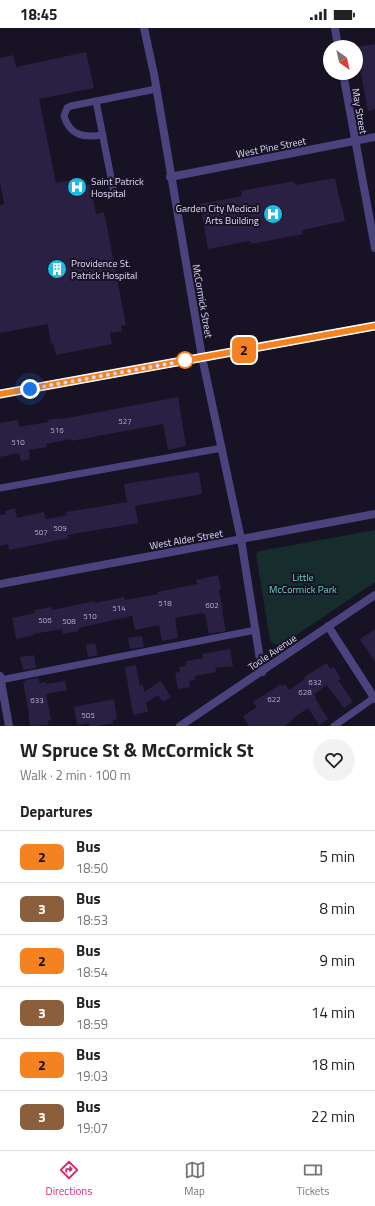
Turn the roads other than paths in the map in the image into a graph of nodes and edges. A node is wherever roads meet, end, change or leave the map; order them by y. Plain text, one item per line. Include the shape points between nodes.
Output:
1 (144, 28) edge
2 (335, 28) edge
3 (337, 40) edge
4 (344, 80) edge
5 (156, 89) junction
6 (96, 101) junction
7 (103, 135) junction
8 (375, 137) edge
9 (355, 141) junction
10 (170, 178) junction
11 (113, 188) dead end
12 (373, 231) edge
13 (375, 248) edge
14 (375, 326) edge
15 (202, 357) junction
16 (0, 394) edge
17 (222, 448) junction
18 (0, 488) edge
19 (375, 514) edge
20 (242, 539) junction
21 (0, 584) edge
22 (375, 594) edge
23 (328, 626) junction
24 (256, 630) junction
25 (262, 672) junction
26 (0, 679) edge
27 (375, 698) edge
28 (9, 726) edge
29 (180, 726) edge
30 (334, 726) edge

1 - 5 street, McCormick Street
2 - 3 street
4 - 9 street, May Street
5 - 6 lane
5 - 10 street, McCormick Street
6 - 7 lane
6 - 7 lane via 71,106 67,108 64,116 70,128 76,132 86,136
7 - 11 lane
8 - 9 street, West Pine Street
9 - 10 street, West Pine Street
9 - 12 street, May Street
10 - 15 street, McCormick Street
12 - 13 street, May Street
14 - 15 main road
15 - 16 main road
15 - 17 street, McCormick Street
17 - 18 lane
17 - 20 street, McCormick Street
19 - 20 street, West Alder Street
20 - 21 street, West Alder Street
20 - 24 street, McCormick Street
22 - 23 street, Toole Avenue
23 - 25 street, Toole Avenue
23 - 27 street
24 - 25 street, McCormick Street
24 - 26 lane
25 - 29 street, Toole Avenue
26 - 28 street
27 - 30 lane

